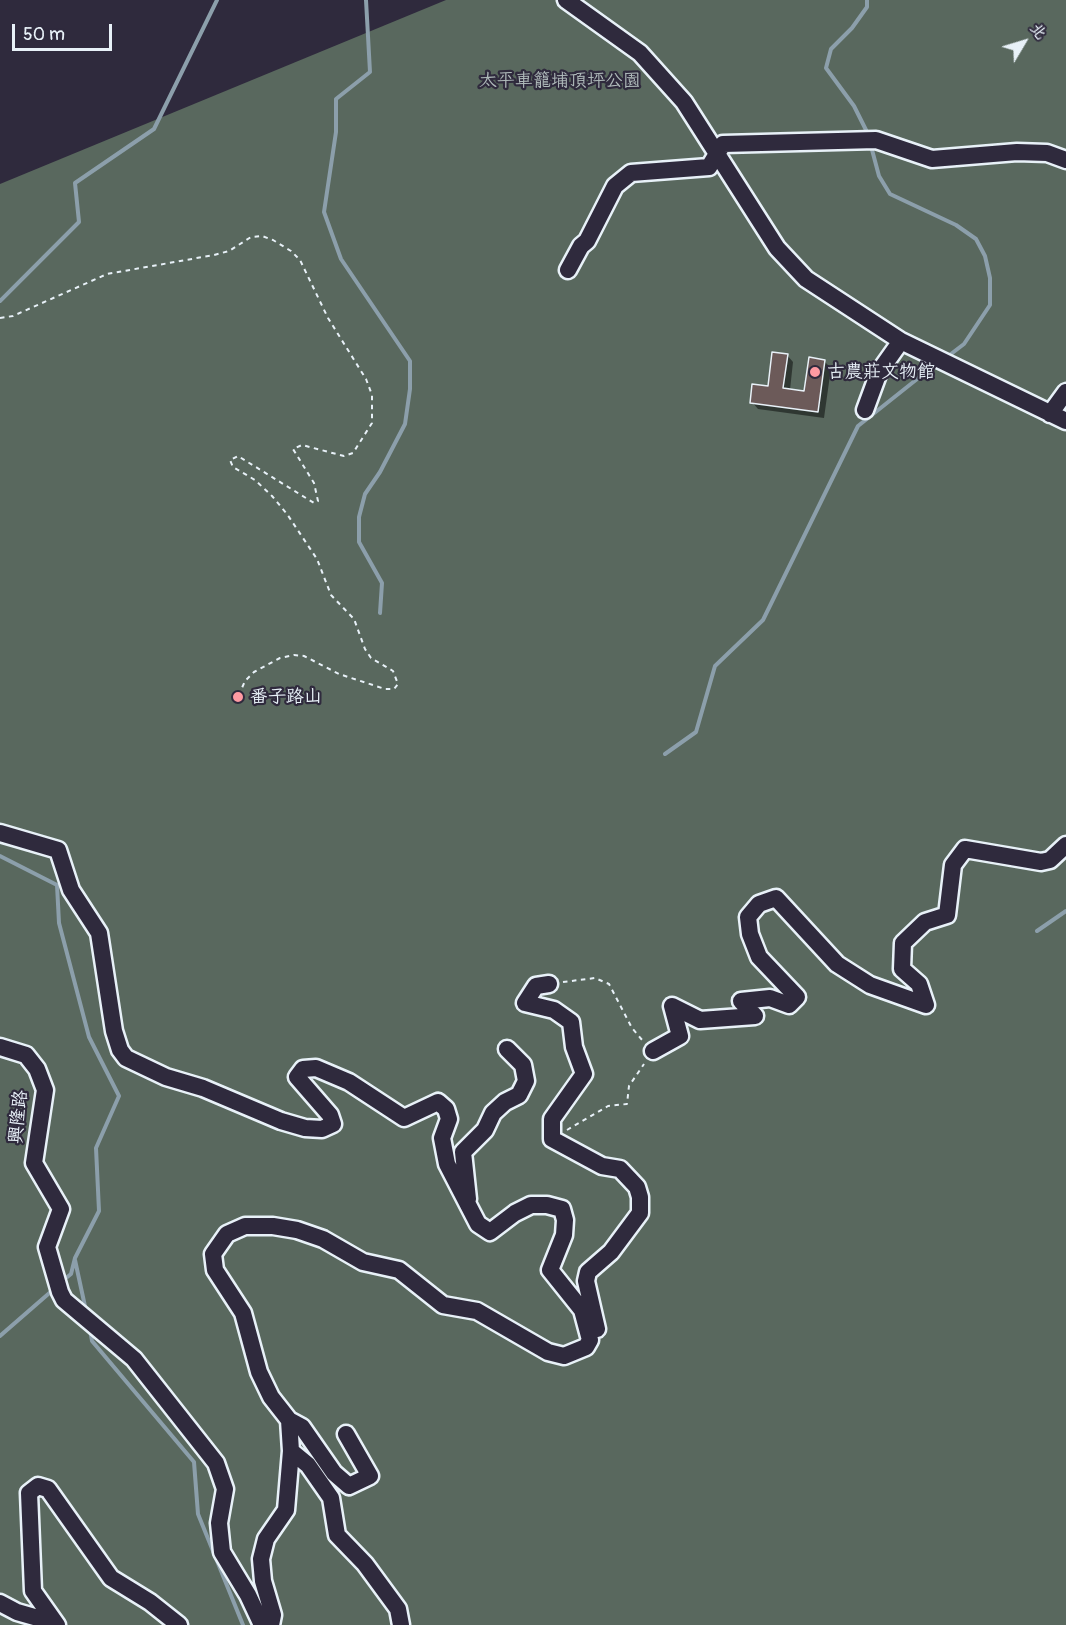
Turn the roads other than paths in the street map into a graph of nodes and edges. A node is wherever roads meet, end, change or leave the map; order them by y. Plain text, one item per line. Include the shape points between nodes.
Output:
1 (566, 0) edge
2 (717, 153) junction
3 (1066, 160) edge
4 (568, 270) dead end
5 (901, 341) junction
6 (1066, 392) edge
7 (865, 410) dead end
8 (1050, 414) junction
9 (1066, 421) edge
10 (0, 833) edge
11 (1066, 845) edge
12 (549, 984) road end
13 (0, 1047) edge
14 (507, 1048) dead end
15 (653, 1051) road end
16 (468, 1203) junction
17 (590, 1340) junction
18 (289, 1420) junction
19 (346, 1434) dead end
20 (291, 1452) junction
21 (0, 1603) edge
22 (56, 1624) edge
23 (179, 1625) edge
24 (262, 1625) edge
25 (271, 1625) edge
26 (401, 1625) edge

1 - 2 street via 640,53 684,102
2 - 3 street via 723,144 868,140 932,159 1017,152 1047,153
2 - 4 street via 709,167 631,173 623,179 615,186
2 - 5 street via 777,248 806,279
5 - 7 street via 879,372
5 - 8 street
6 - 8 street
8 - 9 street
10 - 16 street via 58,850 71,890 99,933 114,1031 126,1058 166,1077 305,1128 322,1129 333,1124 330,1115 297,1077 303,1069 316,1068 349,1082 404,1118 438,1102 446,1108 449,1119 442,1138 447,1164
11 - 15 street via 1050,860 1041,862 964,849 953,865 947,915 925,922 903,943 902,969 919,984 926,1005 870,985 837,964 776,898 759,904 748,917 759,957 797,997 789,1005 770,998 741,1001 755,1016 700,1020 672,1006 680,1036
12 - 17 street via 536,986 525,1003 554,1010 571,1022 574,1047 584,1074 552,1119 552,1139 602,1166 620,1169 637,1187 640,1197 640,1213 611,1252 588,1272 586,1281 598,1329
13 - 24 street, 興隆路 via 26,1054 45,1090 34,1163 61,1209 47,1247 64,1300 134,1359 216,1463 225,1489 219,1522 222,1552
14 - 16 street via 523,1065 526,1081 519,1095 493,1113 485,1130 463,1152
16 - 17 street via 478,1224 490,1233 531,1205 562,1209 564,1235 550,1270 582,1310
17 - 18 street via 586,1347 564,1356 548,1352 477,1311 443,1305 399,1270 363,1262 323,1239 297,1230 245,1226 227,1234 213,1254 215,1270 243,1313 259,1372 271,1397
18 - 19 street via 302,1427 334,1473 349,1486 370,1476
18 - 20 street
20 - 25 street via 286,1510 266,1539 261,1559 273,1615
20 - 26 street via 308,1465 331,1498 337,1535 365,1564 398,1609
21 - 22 street
22 - 23 street via 33,1591 29,1492 38,1486 48,1489 111,1578

